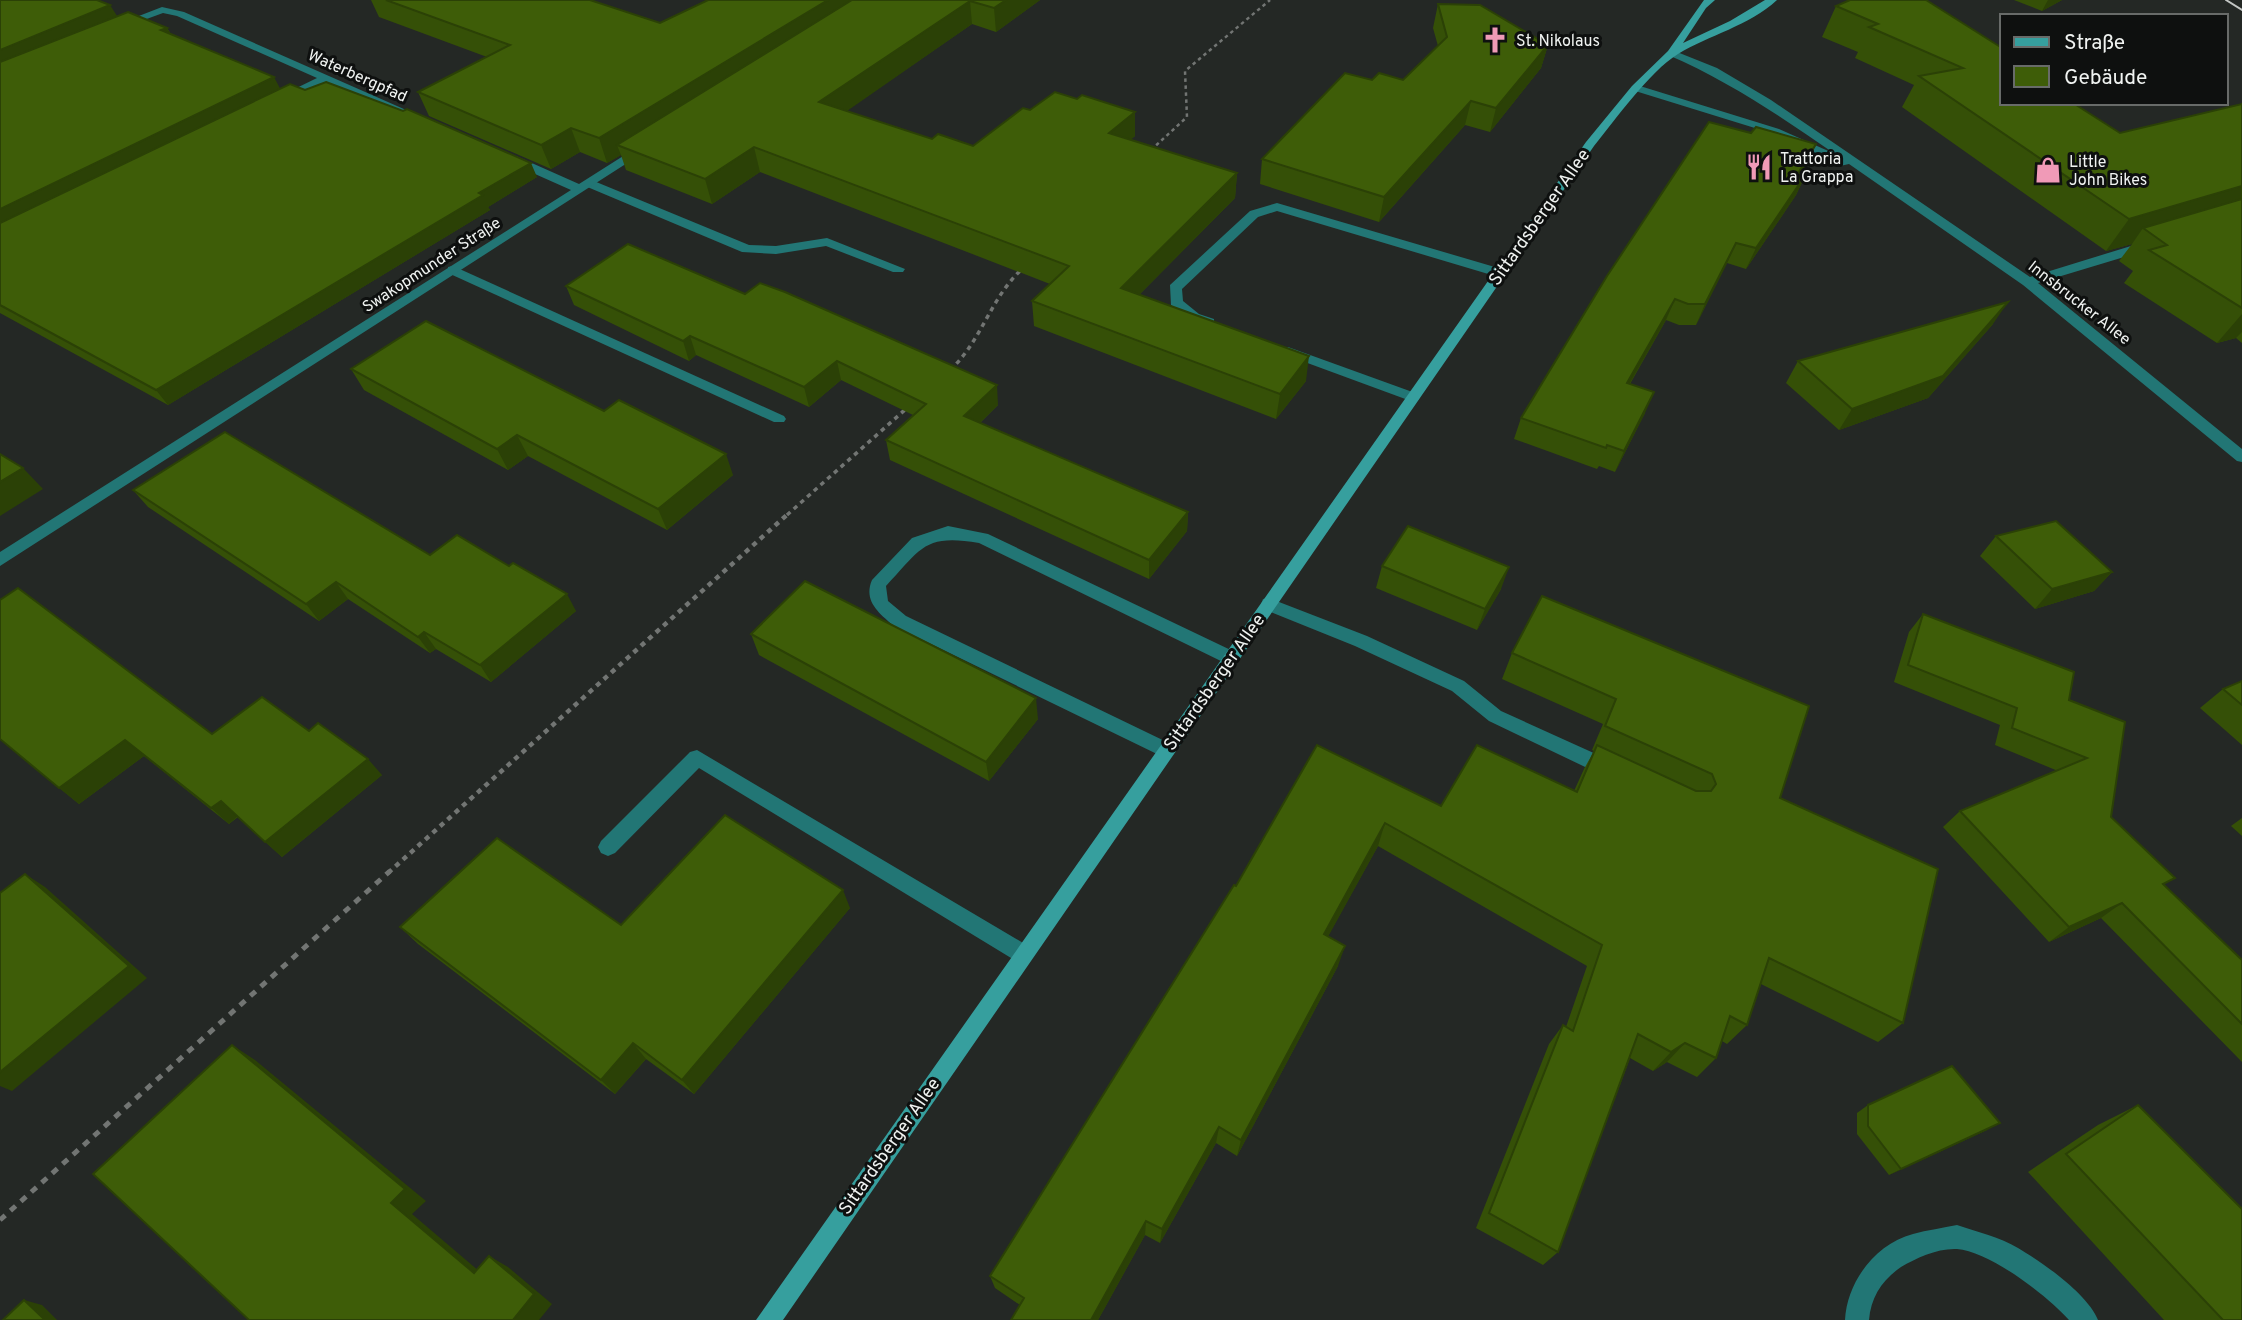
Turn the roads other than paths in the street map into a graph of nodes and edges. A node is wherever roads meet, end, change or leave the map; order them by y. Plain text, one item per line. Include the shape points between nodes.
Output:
1 (1710, 0) edge
2 (1772, 0) edge
3 (106, 31) edge
4 (1672, 53) junction
5 (326, 78) junction
6 (1636, 88) junction
7 (276, 102) edge
8 (428, 122) edge
9 (659, 139) edge
10 (503, 156) edge
11 (1888, 184) junction
12 (584, 186) junction
13 (2162, 242) edge
14 (898, 269) dead end
15 (453, 270) junction
16 (1500, 273) junction
17 (2028, 282) junction
18 (1220, 326) edge
19 (1271, 345) edge
20 (1413, 397) junction
21 (779, 419) dead end
22 (2242, 457) edge
23 (0, 560) edge
24 (1269, 604) junction
25 (1231, 658) junction
26 (1166, 750) junction
27 (1627, 778) edge
28 (608, 847) dead end
29 (1023, 954) junction
30 (768, 1320) edge
31 (1857, 1320) edge
32 (2085, 1320) edge

1 - 4 main road, Sittardsberger Allee
2 - 4 main road, Sittardsberger Allee
3 - 5 street, Waterbergpfad via 162,10
4 - 6 main road, Sittardsberger Allee
4 - 11 street, Innsbrucker Allee via 1713,70 1767,102
5 - 7 street
5 - 8 street, Waterbergpfad
6 - 11 street, Innsbrucker Allee via 1775,131
6 - 16 main road, Sittardsberger Allee via 1590,144
9 - 12 street, Swakopmunder Straße
10 - 12 street
11 - 17 street, Innsbrucker Allee
12 - 14 street via 747,249 776,250 827,242
12 - 15 street, Swakopmunder Straße
13 - 17 street
15 - 21 street
15 - 23 street, Swakopmunder Straße
16 - 18 street via 1277,206 1254,214 1175,288 1176,302 1194,317
16 - 20 main road, Sittardsberger Allee
17 - 22 street, Innsbrucker Allee
19 - 20 street
20 - 24 main road, Sittardsberger Allee
24 - 25 main road, Sittardsberger Allee
24 - 27 street via 1458,685 1495,716
25 - 26 main road, Sittardsberger Allee
25 - 26 street via 982,538 948,532 918,542 878,584 880,604 900,621
26 - 29 main road, Sittardsberger Allee
28 - 29 street via 696,758
29 - 30 main road, Sittardsberger Allee
31 - 32 street via 1858,1305 1876,1270 1912,1246 1957,1237 2009,1256 2064,1296

